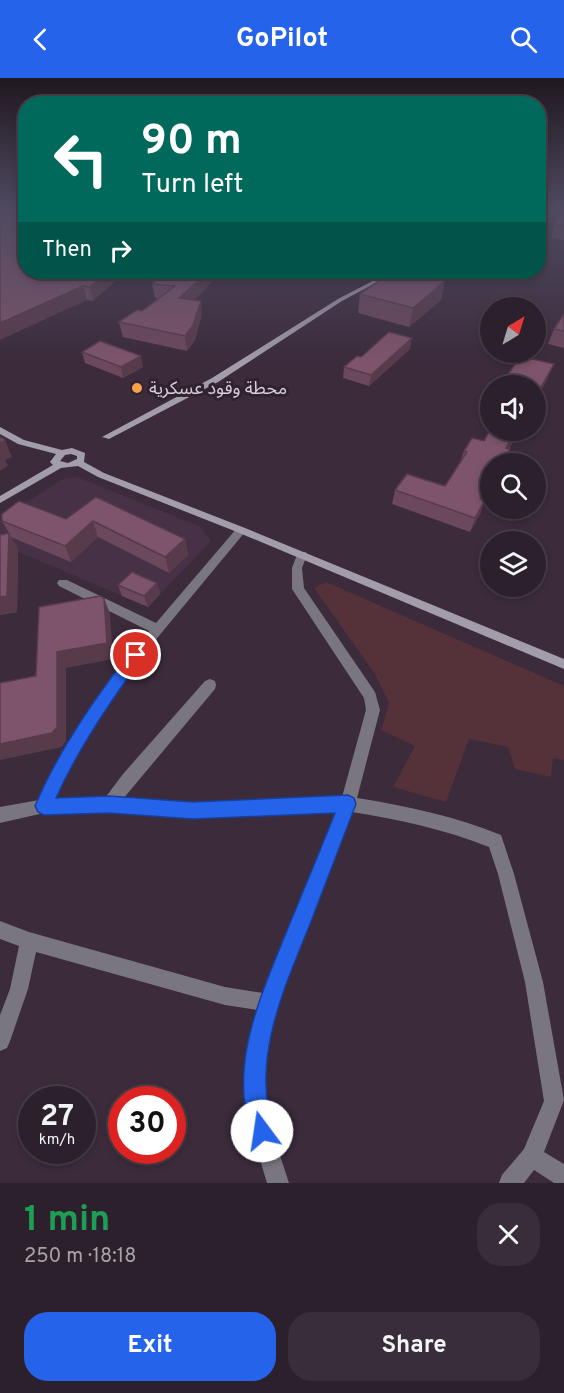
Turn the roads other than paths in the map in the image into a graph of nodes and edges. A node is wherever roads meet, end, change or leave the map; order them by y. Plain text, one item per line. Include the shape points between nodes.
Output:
1 (380, 279) edge
2 (0, 430) edge
3 (106, 437) dead end
4 (59, 460) junction
5 (78, 462) junction
6 (0, 492) edge
7 (0, 500) edge
8 (241, 530) junction
9 (302, 555) junction
10 (63, 583) dead end
11 (157, 629) junction
12 (564, 664) edge
13 (210, 685) dead end
14 (348, 804) junction
15 (109, 805) junction
16 (44, 806) junction
17 (0, 815) edge
18 (0, 930) edge
19 (29, 941) junction
20 (268, 1004) junction
21 (0, 1041) edge
22 (532, 1156) junction
23 (564, 1177) edge
24 (278, 1183) edge
25 (510, 1183) edge

1 - 3 main road via 215,380
2 - 4 main road
4 - 5 main road via 72,465
4 - 5 main road via 77,452 82,458
4 - 6 main road
4 - 7 main road
5 - 8 main road via 101,475
8 - 9 main road
8 - 11 street
9 - 12 main road
9 - 14 street via 297,568 298,589 370,696 373,710
10 - 11 street
11 - 16 street via 100,704 67,756
13 - 15 street
14 - 15 street via 193,811
14 - 20 street
14 - 22 street via 410,814 495,841 534,982 555,1101
15 - 16 street
16 - 17 street
18 - 19 street
19 - 20 street via 225,996
19 - 21 street via 19,989
20 - 24 street via 255,1063 255,1110
22 - 23 street
22 - 25 street

